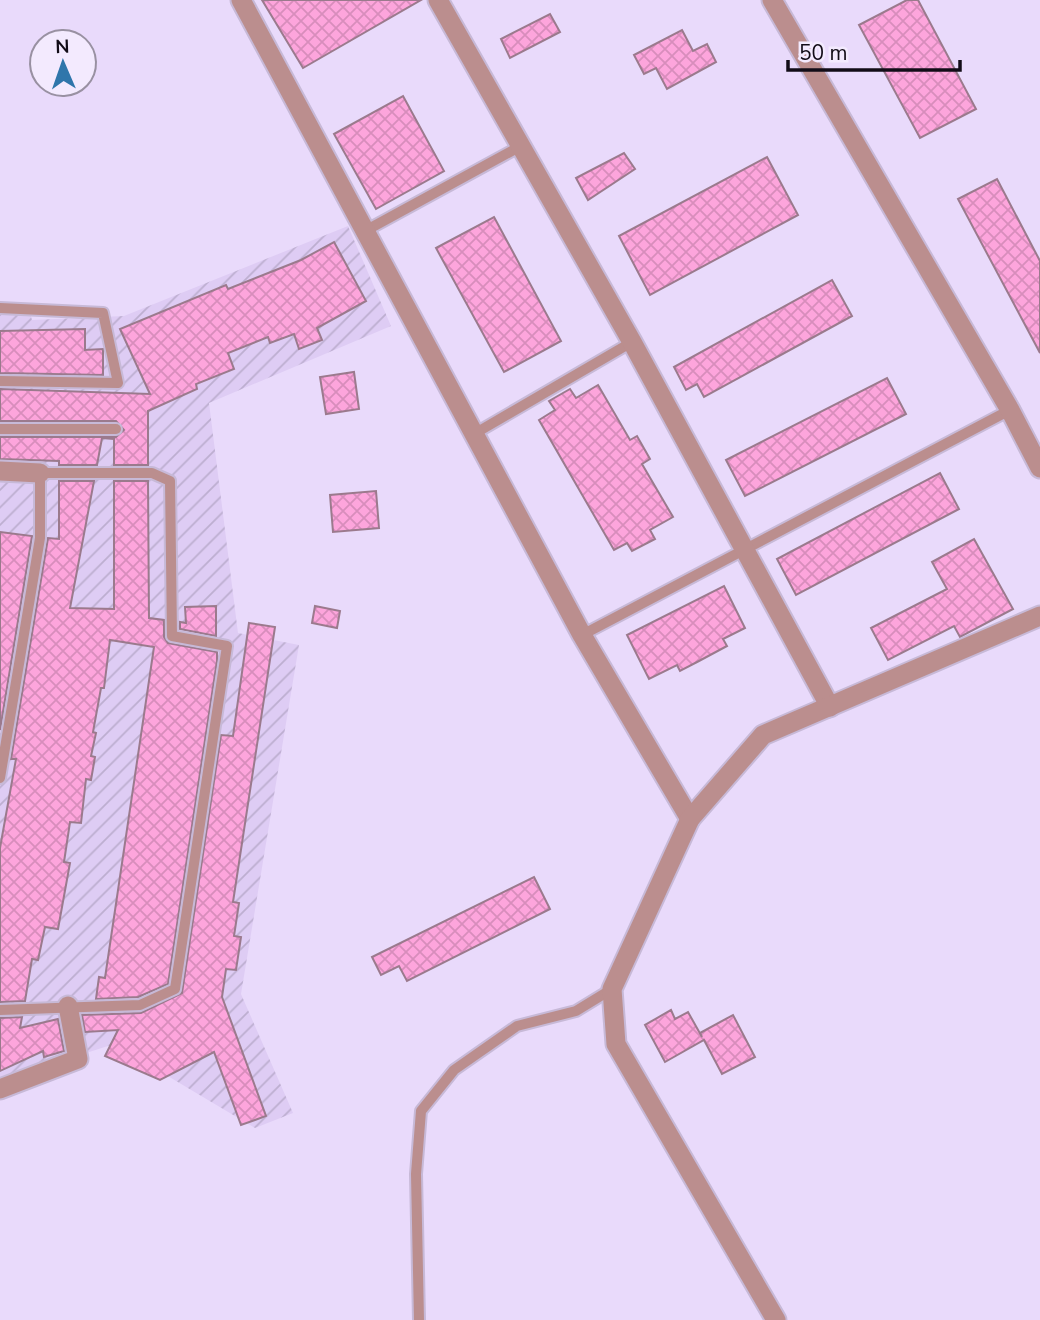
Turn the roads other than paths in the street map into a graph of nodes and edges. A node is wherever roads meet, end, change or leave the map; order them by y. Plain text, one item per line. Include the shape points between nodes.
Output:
1 (241, 0) edge
2 (438, 0) edge
3 (772, 0) edge
4 (519, 148) junction
5 (365, 231) junction
6 (0, 307) edge
7 (632, 342) junction
8 (0, 382) edge
9 (1010, 410) junction
10 (0, 429) edge
11 (116, 429) dead end
12 (474, 434) junction
13 (1040, 468) edge
14 (0, 471) edge
15 (40, 473) junction
16 (744, 549) junction
17 (1040, 616) edge
18 (582, 635) junction
19 (830, 707) junction
20 (0, 779) edge
21 (690, 820) junction
22 (612, 989) junction
23 (68, 1006) junction
24 (0, 1010) edge
25 (0, 1089) edge
26 (419, 1320) edge
27 (776, 1320) edge

1 - 5 street
2 - 4 street
3 - 9 street
4 - 5 lane
4 - 7 street
5 - 12 street
6 - 8 lane via 103,313 118,383
7 - 12 lane
7 - 16 street
9 - 13 street
9 - 16 lane
10 - 11 lane
12 - 18 street
14 - 15 street
15 - 20 lane via 40,538
15 - 23 lane via 152,473 170,481 172,636 227,646 176,989 140,1005
16 - 18 lane
16 - 19 street
17 - 19 street
18 - 21 street
19 - 21 street via 763,735
21 - 22 street
22 - 26 lane via 576,1011 517,1026 454,1070 421,1111 416,1174
22 - 27 street via 616,1044
23 - 24 lane
23 - 25 street via 78,1059

